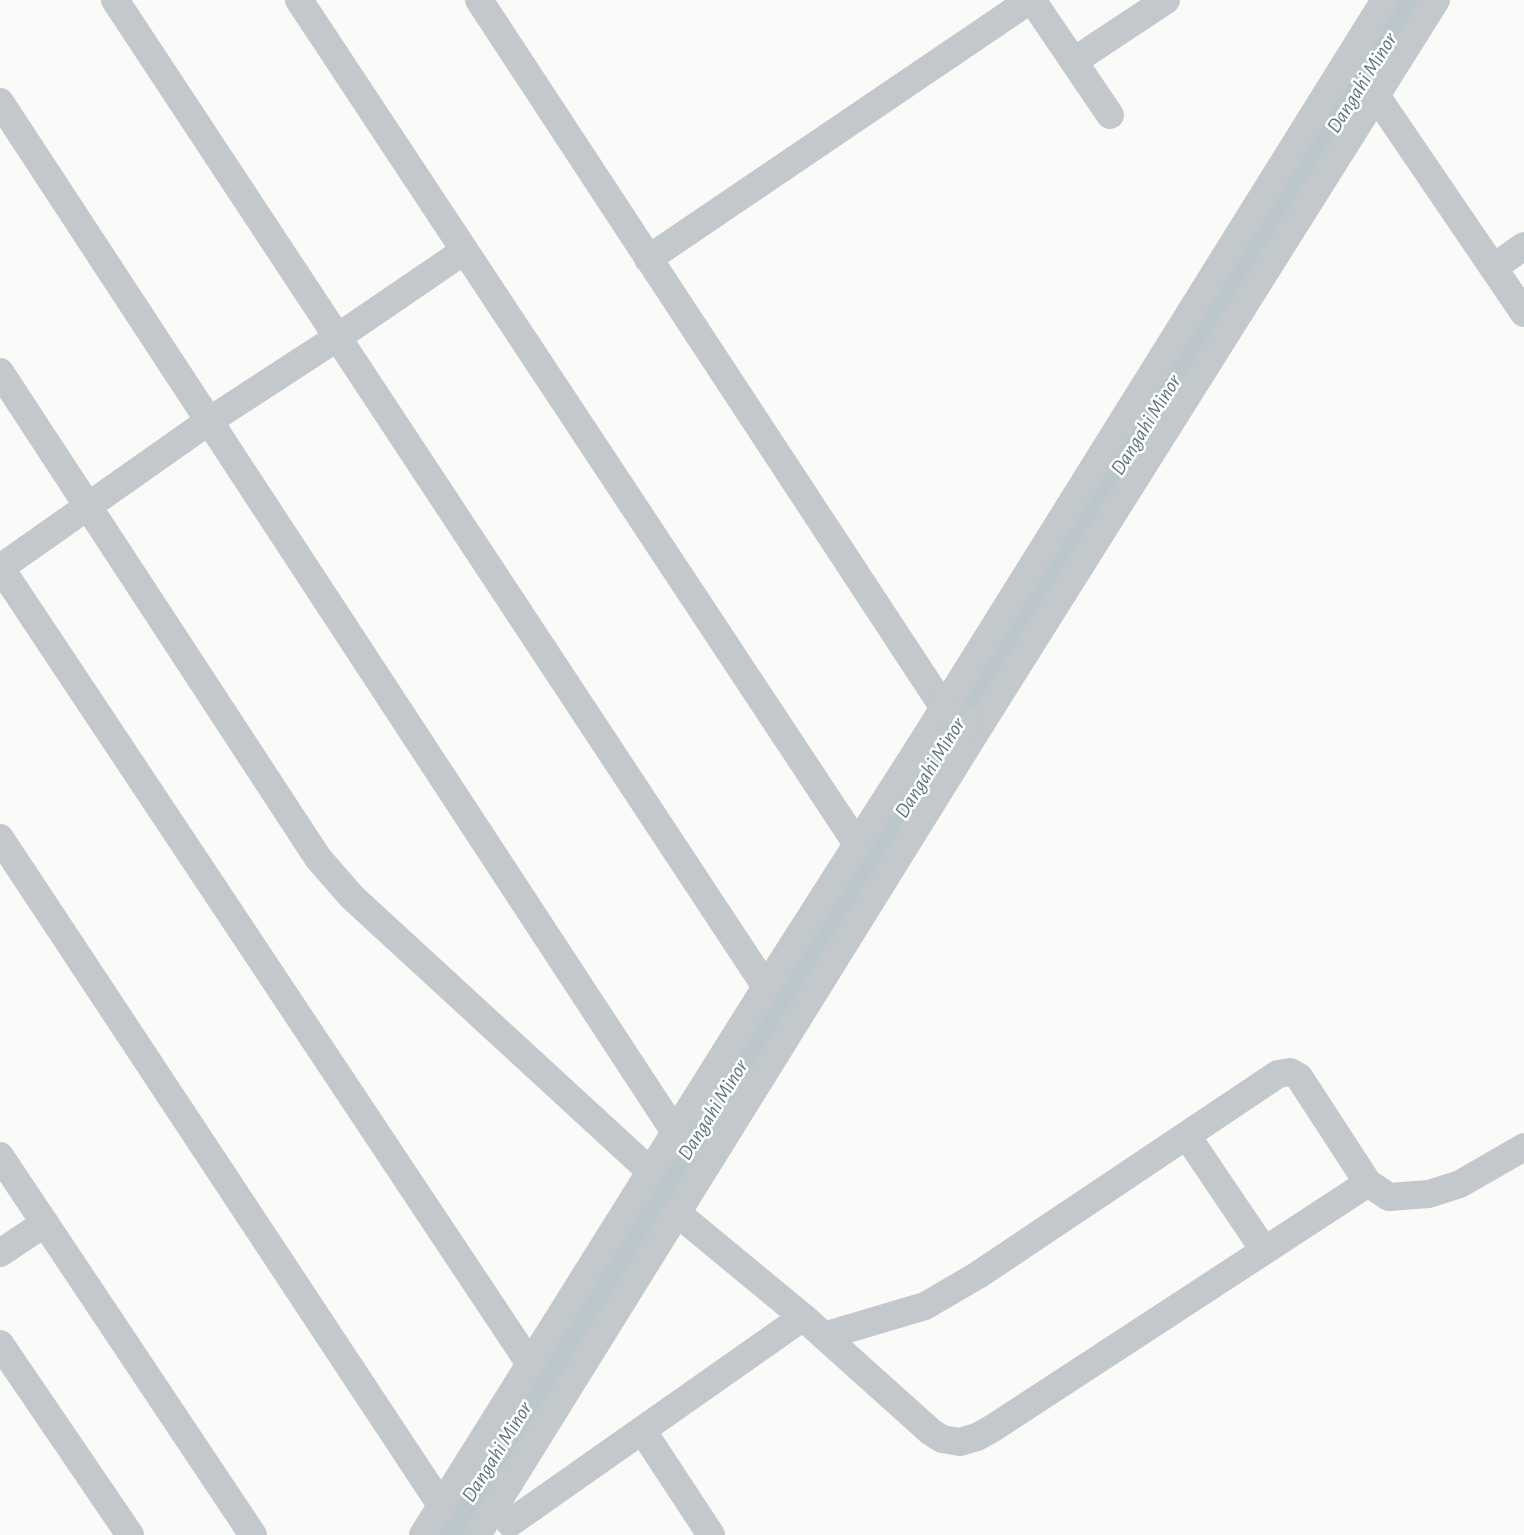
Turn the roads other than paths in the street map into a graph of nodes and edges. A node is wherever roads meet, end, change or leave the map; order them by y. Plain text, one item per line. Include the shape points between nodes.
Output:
1 (115, 0) edge
2 (299, 0) edge
3 (479, 0) edge
4 (1031, 0) edge
5 (1166, 0) edge
6 (1385, 0) edge
7 (1436, 0) edge
8 (1074, 60) junction
9 (1377, 97) junction
10 (0, 102) edge
11 (1110, 115) dead end
12 (1524, 246) edge
13 (464, 250) junction
14 (648, 259) junction
15 (1493, 268) junction
16 (1524, 313) edge
17 (338, 338) junction
18 (0, 372) edge
19 (210, 422) junction
20 (88, 506) junction
21 (0, 567) edge
22 (973, 727) junction
23 (0, 838) edge
24 (857, 844) junction
25 (766, 987) junction
26 (675, 1132) junction
27 (1187, 1136) junction
28 (1524, 1147) edge
29 (0, 1156) edge
30 (651, 1172) junction
31 (1368, 1183) junction
32 (677, 1213) junction
33 (45, 1223) junction
34 (1264, 1250) junction
35 (0, 1253) edge
36 (803, 1318) junction
37 (824, 1336) junction
38 (0, 1344) edge
39 (530, 1364) junction
40 (642, 1430) junction
41 (441, 1505) junction
42 (492, 1525) edge
43 (130, 1535) edge
44 (253, 1535) edge
45 (423, 1535) edge
46 (711, 1535) edge

1 - 17 street
2 - 13 street
3 - 14 street
4 - 8 street
4 - 14 street
5 - 8 street
6 - 24 street
7 - 9 street
8 - 11 street
9 - 15 street
9 - 22 street
10 - 19 street
12 - 15 street
13 - 17 street
13 - 24 street
14 - 22 street, bridge via 942,705
15 - 16 street
17 - 19 street
17 - 25 street
18 - 20 street
19 - 20 street
19 - 26 street
20 - 21 street
20 - 30 street via 318,858 352,897
21 - 39 street
22 - 32 street
23 - 41 street
24 - 25 street
25 - 26 street
26 - 30 street
27 - 31 street via 1278,1074 1290,1072 1299,1077
27 - 34 street
27 - 37 street via 978,1275 925,1306
28 - 31 street via 1460,1184 1428,1194 1389,1197
29 - 33 street
30 - 39 street
31 - 34 street
32 - 36 street
32 - 42 street
33 - 35 street
33 - 44 street
34 - 37 street via 993,1428 960,1442 942,1439 931,1432
36 - 37 street
36 - 40 street
38 - 43 street
39 - 41 street
40 - 42 street
40 - 46 street
41 - 45 street

